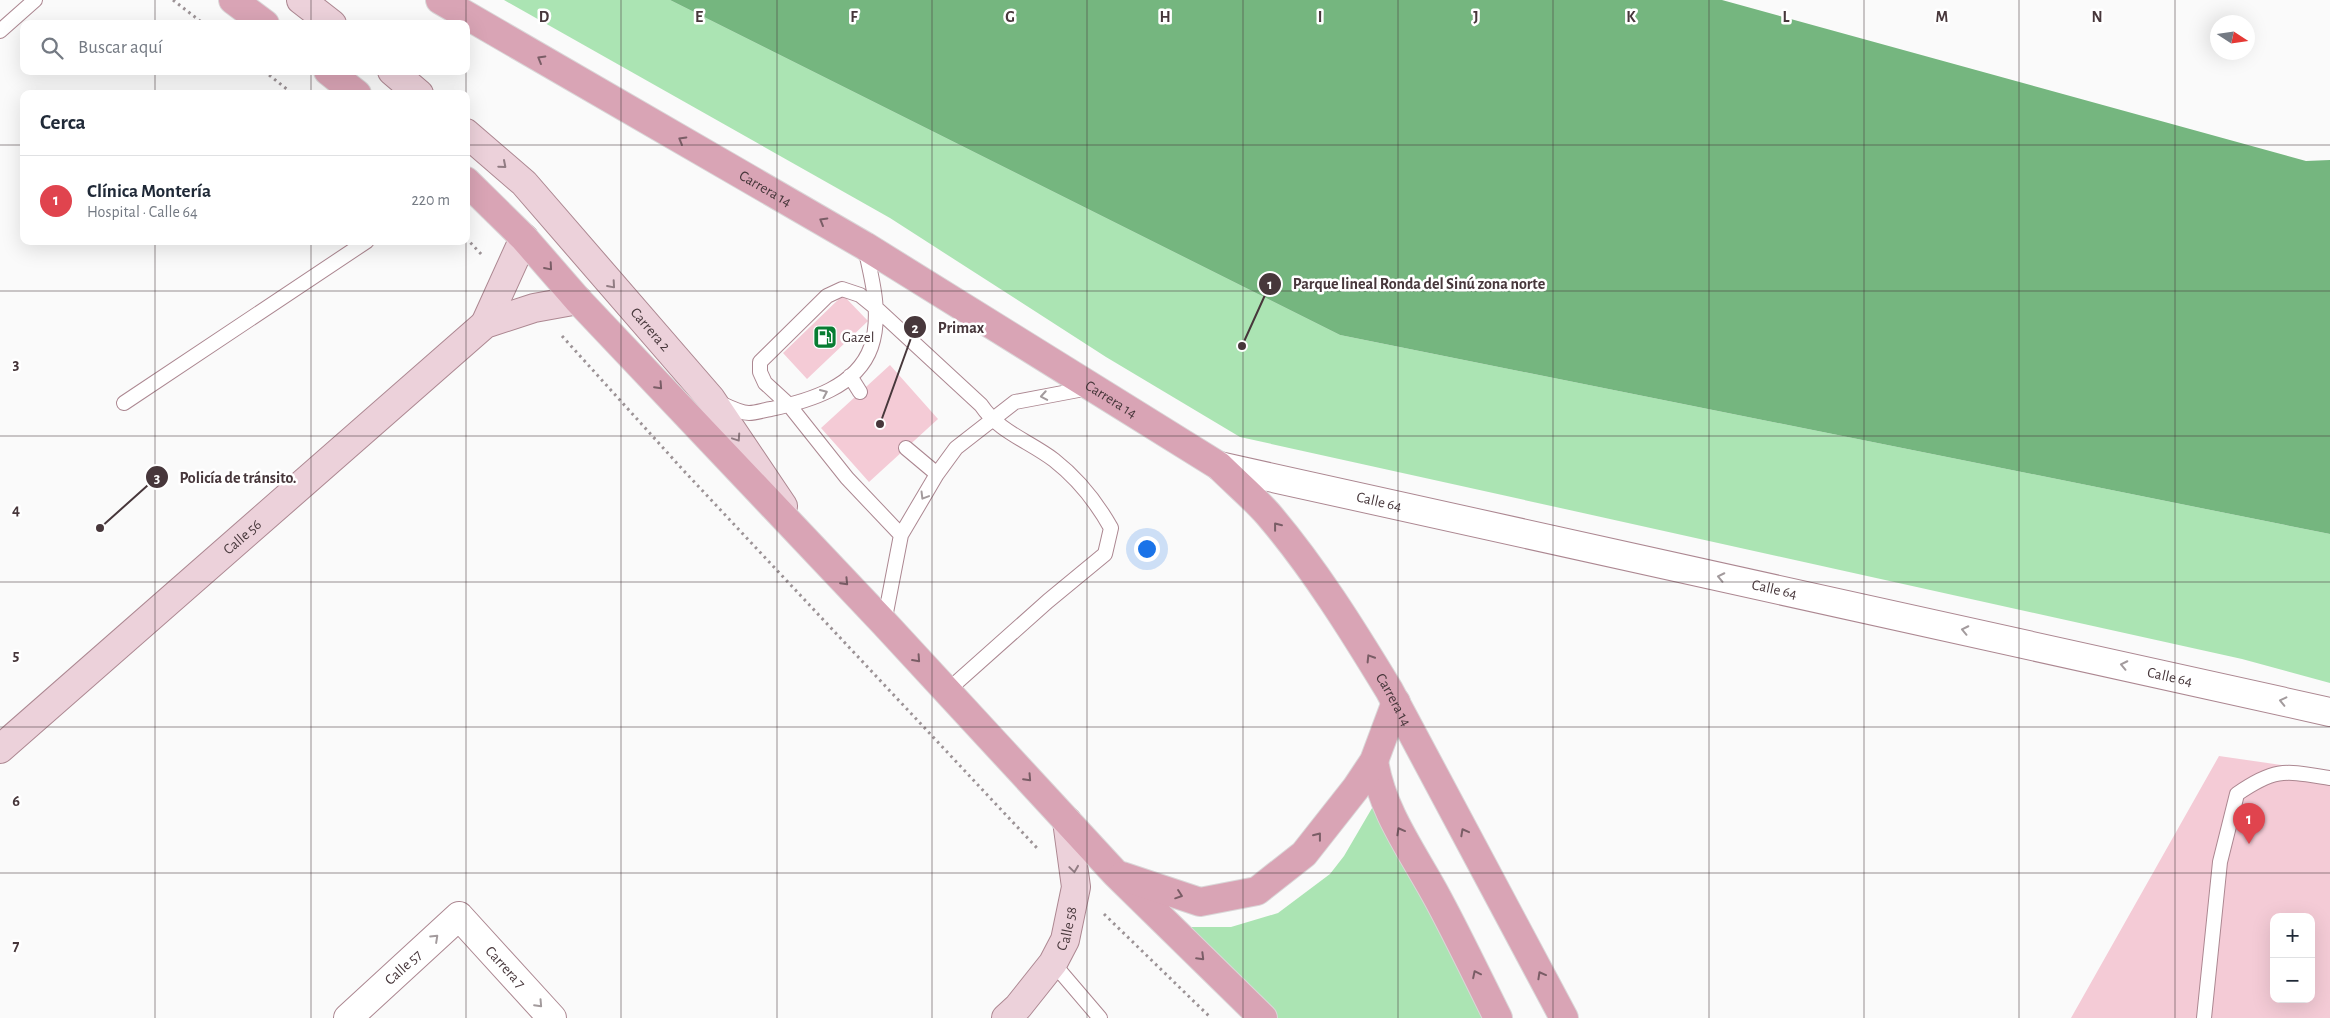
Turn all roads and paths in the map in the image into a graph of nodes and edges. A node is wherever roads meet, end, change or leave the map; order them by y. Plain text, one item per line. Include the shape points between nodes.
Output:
1 (35, 0) edge
2 (173, 0) edge
3 (233, 0) edge
4 (301, 0) edge
5 (440, 0) edge
6 (199, 20) edge
7 (260, 20) edge
8 (327, 20) edge
9 (0, 31) edge
10 (269, 75) edge
11 (333, 75) edge
12 (397, 75) edge
13 (288, 90) edge
14 (352, 90) edge
15 (414, 90) edge
16 (470, 136) edge
17 (470, 185) edge
18 (524, 238) junction
19 (470, 242) edge
20 (361, 245) edge
21 (865, 246) junction
22 (506, 278) junction
23 (578, 300) junction
24 (534, 308) junction
25 (876, 308) junction
26 (484, 324) junction
27 (850, 376) junction
28 (1092, 388) junction
29 (860, 392) dead end
30 (711, 399) junction
31 (124, 403) dead end
32 (789, 405) junction
33 (991, 420) junction
34 (906, 448) dead end
35 (1219, 466) junction
36 (937, 474) junction
37 (901, 535) junction
38 (812, 547) junction
39 (884, 623) junction
40 (947, 691) junction
41 (1396, 702) junction
42 (2330, 712) edge
43 (4, 737) edge
44 (1374, 761) junction
45 (2330, 778) edge
46 (1067, 821) junction
47 (1116, 874) junction
48 (1076, 887) junction
49 (459, 916) joint
50 (1053, 963) junction
51 (348, 1018) edge
52 (552, 1018) edge
53 (1006, 1018) edge
54 (1100, 1018) edge
55 (1211, 1018) edge
56 (1263, 1018) edge
57 (1498, 1018) edge
58 (1564, 1018) edge
59 (2204, 1018) edge

1 - 9 lane
2 - 6 path
3 - 7 main road
4 - 8 street
21 -> 5 main road, Carrera 14
10 - 13 path
11 - 14 main road
12 - 15 street
16 -> 30 street, Carrera 2 via 524,183
17 - 18 main road
18 - 22 street, Calle 56
18 -> 23 main road
19 - 22 path
20 - 31 lane
21 - 25 lane
21 - 28 main road, Carrera 14
22 - 26 street, Calle 56
23 - 24 street, Calle 56
23 -> 38 main road
24 - 26 street, Calle 56
24 - 48 path
25 - 27 lane via 871,348
25 - 32 lane via 860,294 842,289 827,296 760,362 765,383
25 - 33 lane via 981,405
26 - 43 street, Calle 56
27 - 29 lane
32 -> 27 lane via 825,394
28 -> 33 lane via 1015,402
28 - 35 main road, Carrera 14
30 - 32 lane via 747,413
30 -> 38 street, Carrera 2
32 - 37 lane via 846,478
33 - 36 lane via 956,448
33 - 40 lane via 1055,461 1097,504 1111,528 1105,554
34 - 36 lane
41 -> 35 main road, Carrera 14 via 1310,568 1267,513
42 -> 35 street, Calle 64
36 -> 37 lane
37 - 39 lane
38 -> 39 main road
39 -> 40 main road
40 -> 46 main road
41 - 44 main road
58 -> 41 main road, Carrera 14
47 -> 44 main road via 1200,902 1257,891 1304,854
57 -> 44 main road via 1438,899 1386,807 1377,783
45 - 59 lane via 2288,771 2262,777 2237,794 2220,862
46 - 47 main road
46 -> 48 street, Calle 58
47 -> 56 main road
48 - 50 street, Calle 58 via 1065,940
48 - 55 path
51 -> 49 street, Calle 57
49 -> 52 street, Carrera 7
50 - 53 street, Calle 58
50 - 54 lane

